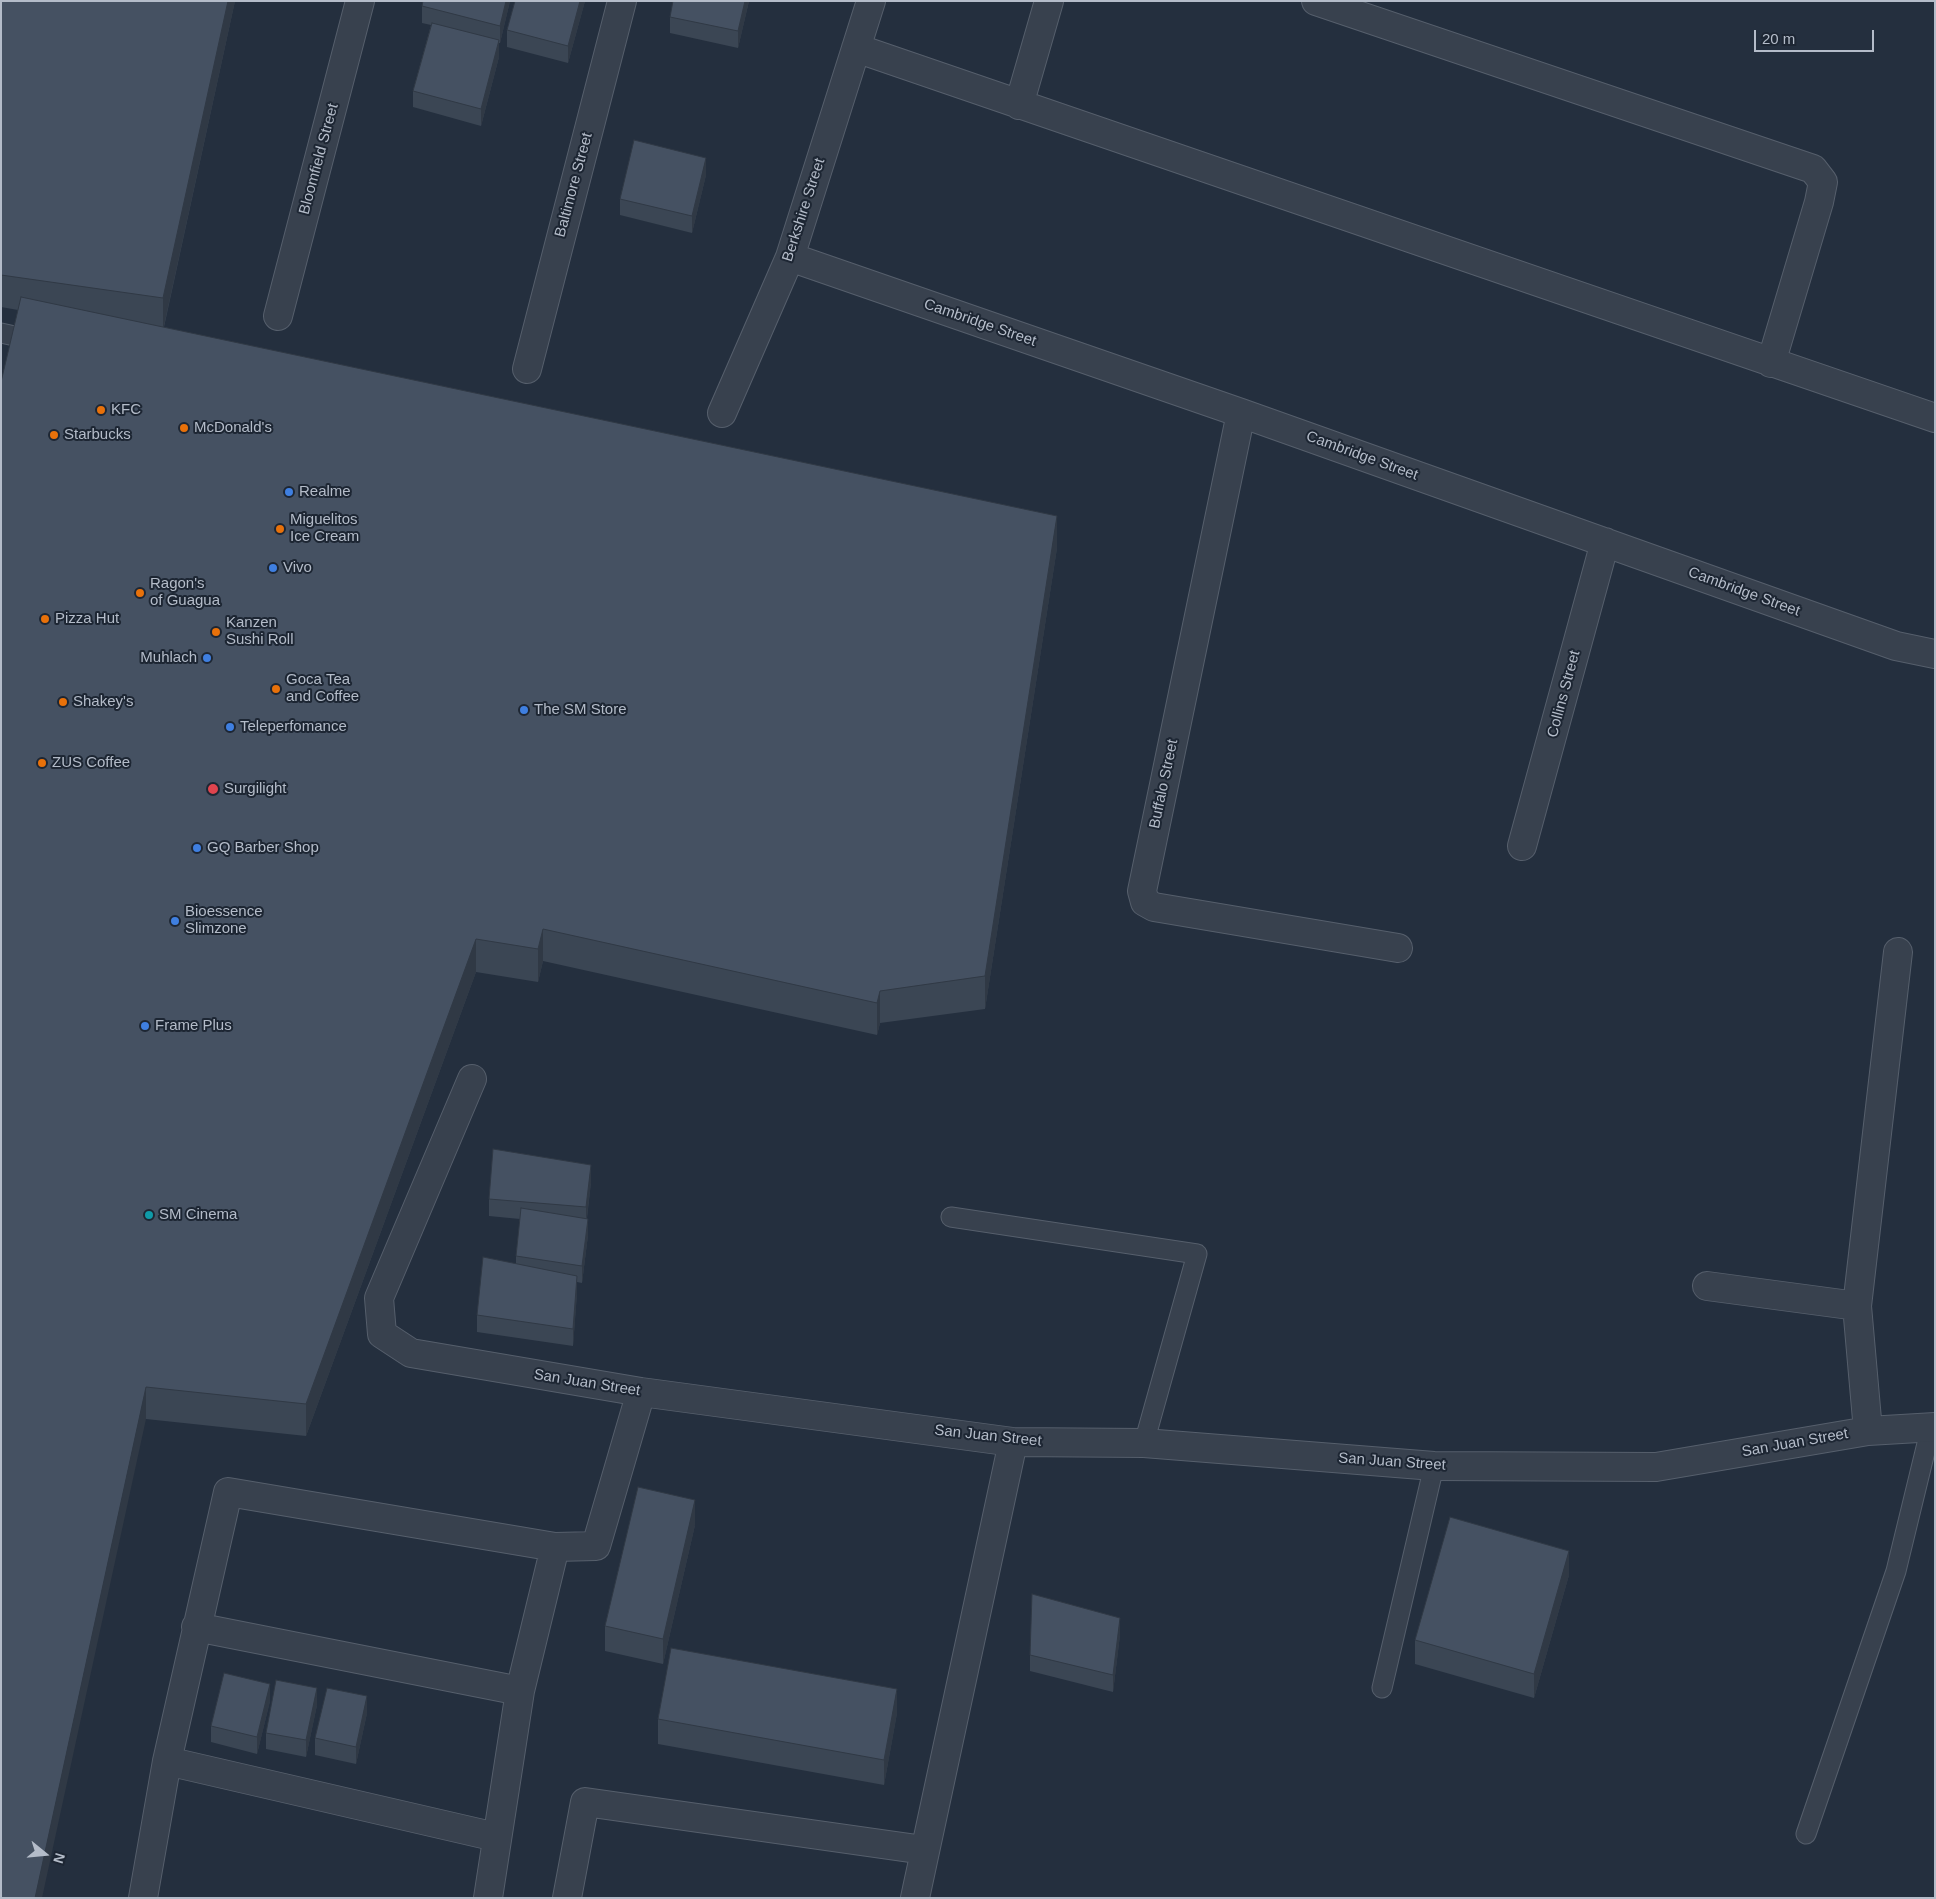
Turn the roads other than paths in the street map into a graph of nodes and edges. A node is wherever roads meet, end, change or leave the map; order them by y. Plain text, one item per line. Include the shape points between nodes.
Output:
1 (360, 1) edge
2 (622, 1) edge
3 (871, 1) edge
4 (1049, 1) edge
5 (1316, 1) edge
6 (856, 48) junction
7 (1019, 105) junction
8 (790, 257) junction
9 (278, 316) dead end
10 (1771, 362) junction
11 (527, 369) dead end
12 (722, 413) dead end
13 (1241, 413) junction
14 (1935, 418) edge
15 (1605, 542) junction
16 (1935, 654) edge
17 (1522, 846) dead end
18 (1398, 948) dead end
19 (1898, 952) dead end
20 (472, 1079) dead end
21 (951, 1217) dead end
22 (1707, 1286) dead end
23 (1857, 1306) junction
24 (641, 1392) junction
25 (1933, 1427) edge
26 (1868, 1431) junction
27 (1013, 1442) junction
28 (1144, 1444) junction
29 (1434, 1466) junction
30 (555, 1547) junction
31 (196, 1627) junction
32 (1382, 1688) dead end
33 (520, 1691) junction
34 (167, 1761) junction
35 (1806, 1834) dead end
36 (496, 1837) junction
37 (924, 1850) junction
38 (143, 1898) edge
39 (488, 1898) edge
40 (567, 1898) edge
41 (915, 1898) edge

1 - 9 street, Bloomfield Street
2 - 11 street, Baltimore Street
3 - 6 street, Berkshire Street
4 - 7 street
5 - 10 street via 1813,169 1823,182 1819,202
6 - 7 street
6 - 8 street, Berkshire Street
7 - 10 street
8 - 12 street, Berkshire Street
8 - 13 street, Cambridge Street
10 - 14 street
13 - 15 street, Cambridge Street
13 - 18 street, Buffalo Street via 1142,891 1145,902 1154,907
15 - 16 street, Cambridge Street via 1896,646
15 - 17 street, Collins Street
19 - 23 street
20 - 24 street, San Juan Street via 379,1298 382,1334 411,1354
21 - 28 lane via 1197,1254
22 - 23 street
23 - 26 street
24 - 27 street, San Juan Street
24 - 30 street via 596,1546
25 - 26 street, San Juan Street
25 - 35 lane via 1896,1571
26 - 29 street, San Juan Street via 1656,1467
27 - 28 street, San Juan Street
27 - 37 street
28 - 29 street, San Juan Street
29 - 32 lane
30 - 31 street via 228,1492
30 - 33 street
31 - 33 street
31 - 34 street
33 - 36 street
34 - 36 street
34 - 38 street
36 - 39 street
37 - 40 street via 585,1802
37 - 41 street

